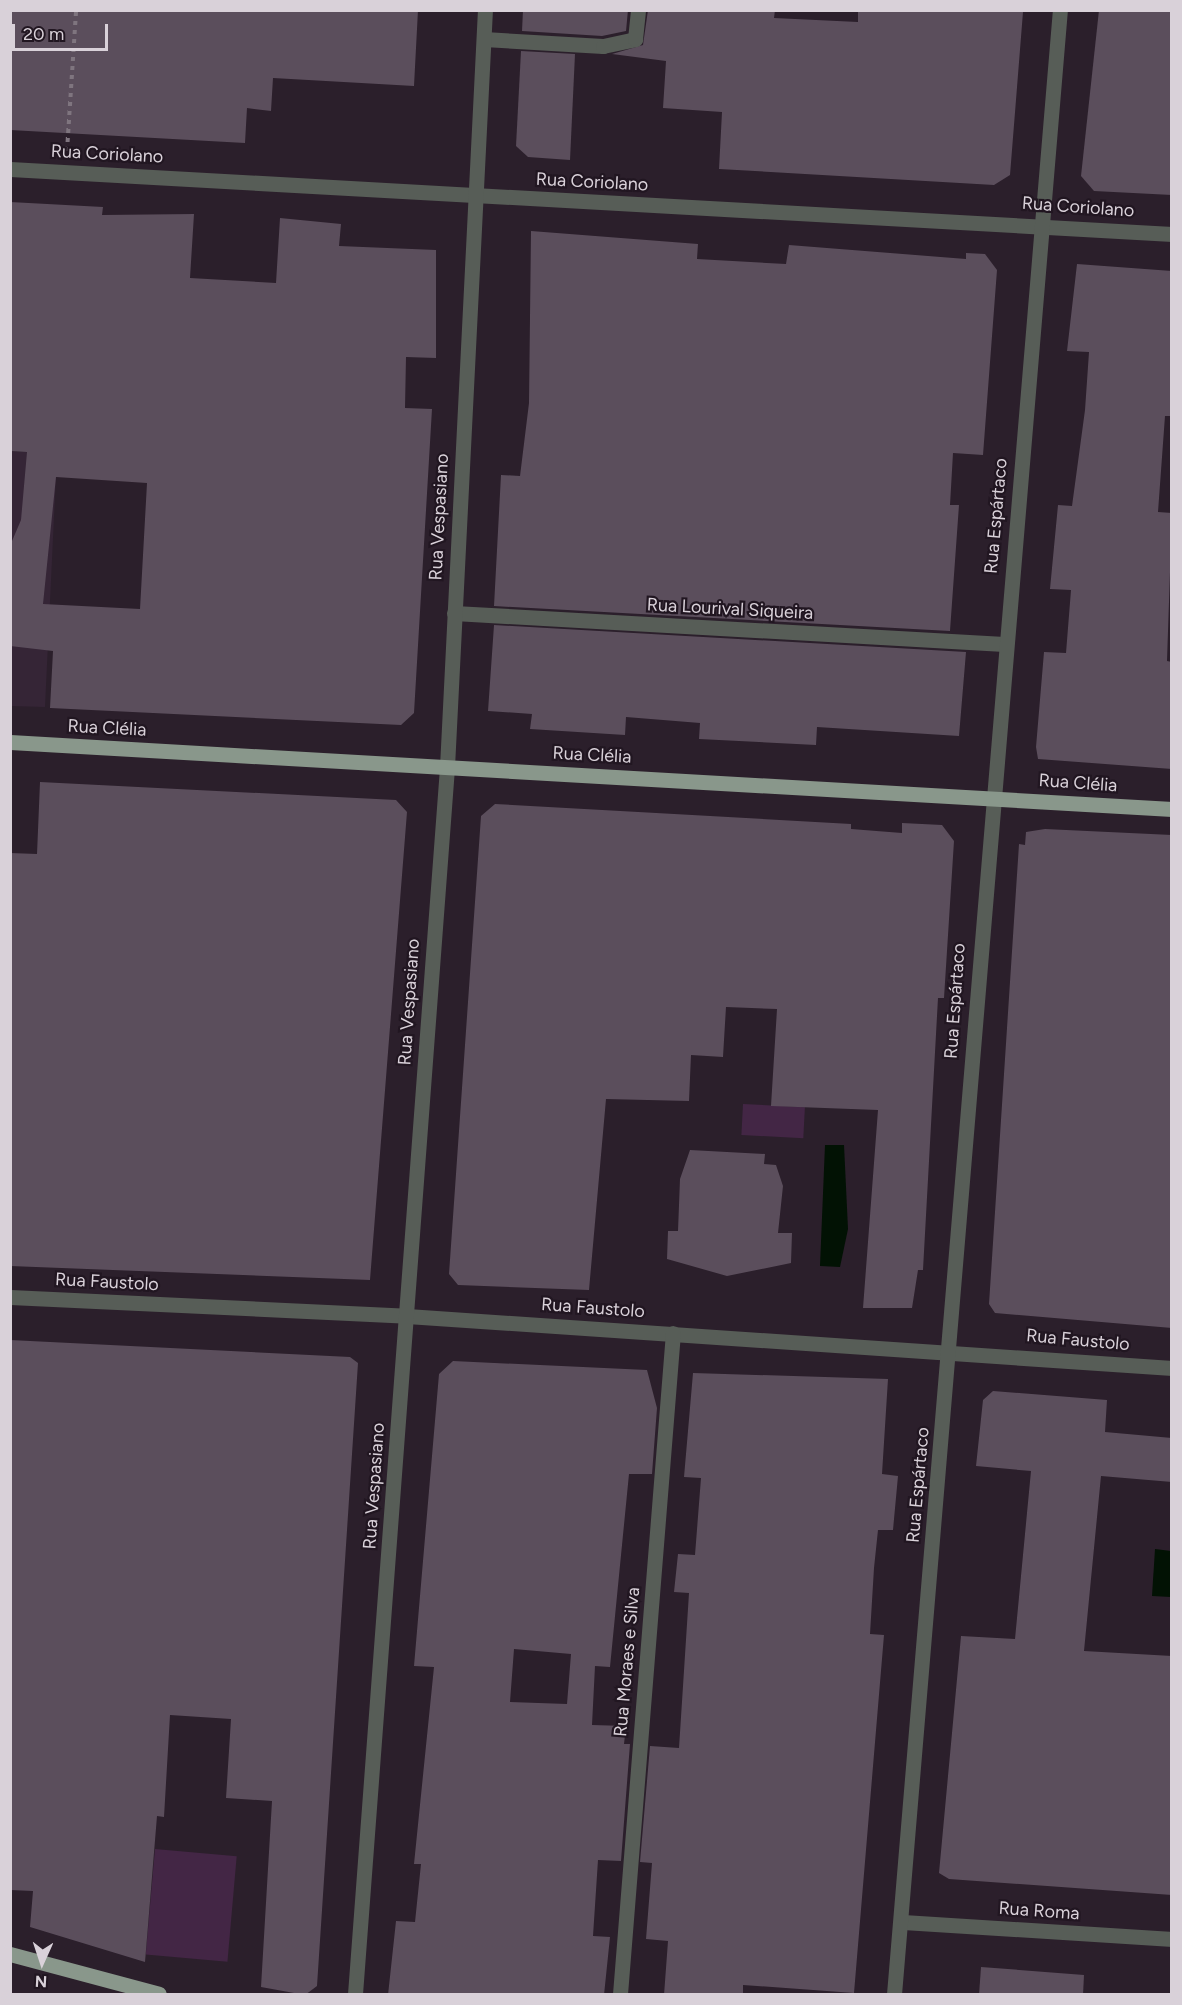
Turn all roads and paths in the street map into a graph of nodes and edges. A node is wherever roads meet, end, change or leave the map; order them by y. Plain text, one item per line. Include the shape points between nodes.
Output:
1 (76, 10) edge
2 (485, 10) edge
3 (638, 10) edge
4 (1060, 10) edge
5 (484, 39) junction
6 (10, 168) edge
7 (66, 172) junction
8 (475, 195) junction
9 (1041, 223) junction
10 (1172, 234) edge
11 (454, 613) junction
12 (1004, 644) junction
13 (10, 742) edge
14 (447, 767) junction
15 (991, 796) junction
16 (1172, 809) edge
17 (10, 1297) edge
18 (406, 1316) junction
19 (672, 1333) junction
20 (948, 1349) junction
21 (1172, 1368) edge
22 (903, 1922) junction
23 (1172, 1939) edge
24 (10, 1954) edge
25 (159, 1995) edge
26 (355, 1995) edge
27 (620, 1995) edge
28 (894, 1995) edge

1 - 7 path
2 - 5 street, Rua Vespasiano
3 - 5 street via 635,39 603,46
4 - 9 street, Rua Espártaco
5 - 8 street, Rua Vespasiano
6 - 7 street, Rua Coriolano
7 - 8 street, Rua Coriolano
8 - 9 street, Rua Coriolano
8 - 11 street, Rua Vespasiano
9 - 10 street, Rua Coriolano
9 - 12 street, Rua Espártaco
11 - 12 street, Rua Lourival Siqueira
11 - 14 street, Rua Vespasiano
12 - 15 street, Rua Espártaco
13 - 14 main road, Rua Clélia
14 - 15 main road, Rua Clélia
14 - 18 street, Rua Vespasiano
15 - 16 main road, Rua Clélia
15 - 20 street, Rua Espártaco
17 - 18 street, Rua Faustolo
18 - 19 street, Rua Faustolo
18 - 26 street, Rua Vespasiano
19 - 20 street, Rua Faustolo
19 - 27 street, Rua Moraes e Silva
20 - 21 street, Rua Faustolo
20 - 22 street, Rua Espártaco
22 - 23 street, Rua Roma
22 - 28 street, Rua Espártaco
24 - 25 main road

